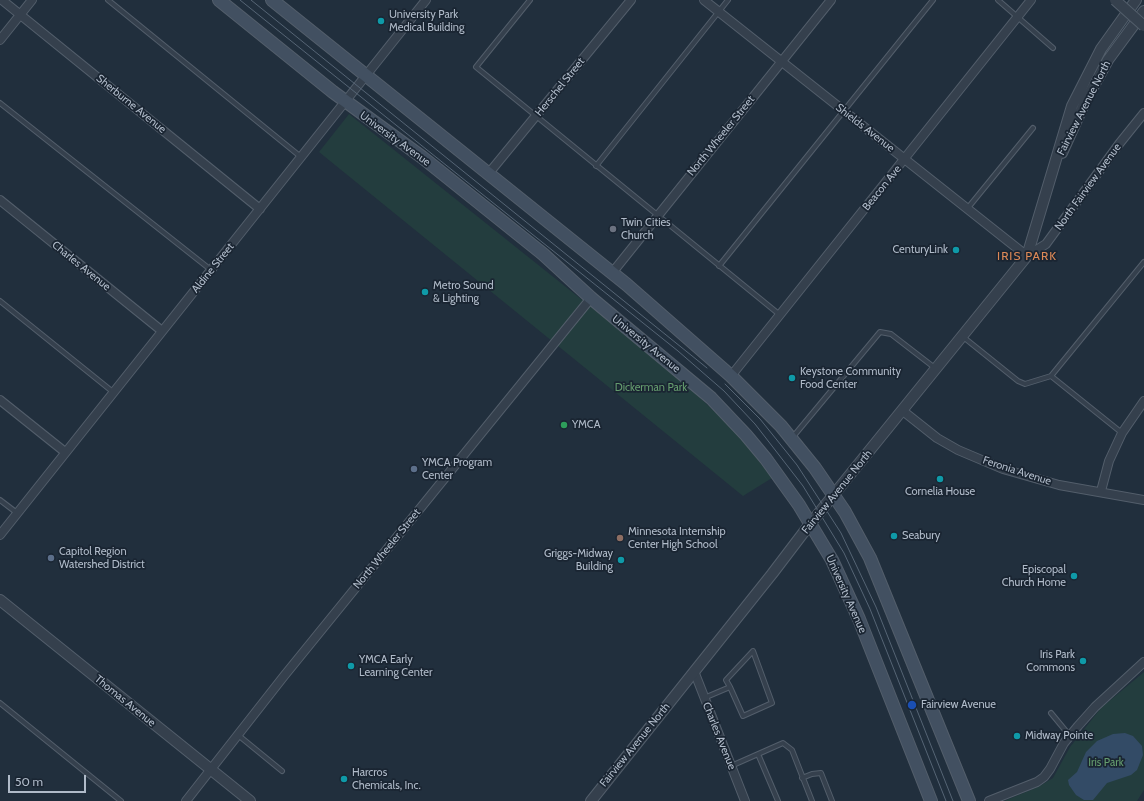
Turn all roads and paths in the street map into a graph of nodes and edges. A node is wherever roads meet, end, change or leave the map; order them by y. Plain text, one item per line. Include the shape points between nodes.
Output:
1 (2, 0) edge
2 (32, 0) edge
3 (108, 0) edge
4 (219, 0) edge
5 (272, 0) edge
6 (426, 0) edge
7 (530, 0) edge
8 (631, 0) edge
9 (704, 0) edge
10 (728, 0) edge
11 (831, 0) edge
12 (933, 0) edge
13 (998, 0) edge
14 (1031, 0) edge
15 (1115, 0) edge
16 (1136, 0) edge
17 (1144, 11) edge
18 (719, 12) junction
19 (20, 15) junction
20 (1018, 17) junction
21 (1144, 26) edge
22 (0, 40) edge
23 (1053, 48) dead end
24 (781, 62) junction
25 (366, 75) junction
26 (345, 101) junction
27 (0, 103) edge
28 (843, 110) junction
29 (1144, 113) edge
30 (536, 116) junction
31 (1033, 128) dead end
32 (301, 158) junction
33 (905, 159) junction
34 (596, 166) junction
35 (1054, 167) junction
36 (489, 174) junction
37 (0, 200) edge
38 (260, 209) junction
39 (967, 209) junction
40 (657, 216) junction
41 (1027, 256) junction
42 (1144, 262) edge
43 (720, 266) junction
44 (211, 270) junction
45 (612, 273) junction
46 (590, 298) junction
47 (0, 300) edge
48 (780, 315) junction
49 (162, 331) junction
50 (962, 336) junction
51 (936, 369) junction
52 (731, 376) junction
53 (1050, 376) junction
54 (113, 392) junction
55 (0, 400) edge
56 (1144, 401) edge
57 (903, 411) junction
58 (1122, 433) junction
59 (792, 439) junction
60 (65, 452) junction
61 (1100, 491) junction
62 (834, 496) junction
63 (0, 500) edge
64 (1144, 500) edge
65 (17, 514) junction
66 (810, 524) junction
67 (0, 535) edge
68 (0, 600) edge
69 (1144, 662) edge
70 (694, 671) junction
71 (730, 687) junction
72 (704, 698) junction
73 (0, 703) edge
74 (1051, 713) dead end
75 (238, 735) junction
76 (1070, 736) junction
77 (758, 754) junction
78 (731, 766) junction
79 (211, 770) junction
80 (282, 770) dead end
81 (802, 778) junction
82 (121, 801) edge
83 (186, 801) edge
84 (250, 801) edge
85 (591, 801) edge
86 (745, 801) edge
87 (778, 801) edge
88 (812, 801) edge
89 (832, 801) edge
90 (931, 801) edge
91 (969, 801) edge
92 (989, 801) edge

1 - 19 street, Sherburne Avenue
2 - 19 street
3 - 32 lane
4 - 26 main road, University Avenue
5 - 25 main road
6 - 25 street, Aldine Street
7 - 30 lane via 476,67
8 - 30 street, Herschel Street
9 - 18 street, Shields Avenue
10 - 18 lane
11 - 24 street, North Wheeler Street
12 - 28 lane
13 - 20 lane
14 - 20 street, Beacon Ave
15 - 21 street, bridge
16 - 35 street, Fairview Avenue North via 1111,34 1082,83 1062,131
17 - 35 street, Fairview Avenue North via 1108,60
18 - 24 street, Shields Avenue
18 - 34 lane
19 - 22 street
19 - 38 street, Sherburne Avenue
20 - 23 lane
20 - 33 street, Beacon Ave
24 - 28 street, Shields Avenue
24 - 40 street, North Wheeler Street
25 - 26 street, Aldine Street
25 - 36 main road
26 - 32 street, Aldine Street
26 - 46 main road, University Avenue via 422,157 537,249
27 - 44 lane
28 - 33 street, Shields Avenue
28 - 43 lane
29 - 41 street, North Fairview Avenue via 1046,244
30 - 34 lane
30 - 36 street, Herschel Street
31 - 39 lane
32 - 38 street, Aldine Street
33 - 39 street, Shields Avenue
33 - 48 street, Beacon Ave
34 - 40 lane
35 - 41 street, Fairview Avenue North
36 - 45 main road
37 - 49 street, Charles Avenue
38 - 44 street, Aldine Street
39 - 41 street, Shields Avenue
40 - 43 lane
40 - 45 street, North Wheeler Street
41 - 50 street, Fairview Avenue North
42 - 53 lane
43 - 48 lane
44 - 49 street, Aldine Street
45 - 52 main road
46 - 66 main road, University Avenue via 683,374 729,417 777,474
46 - 75 street, North Wheeler Street
47 - 54 lane
48 - 52 street, Beacon Ave
49 - 54 street, Aldine Street
50 - 51 street, Fairview Avenue North
50 - 53 lane via 1018,381 1025,384
51 - 57 street, Fairview Avenue North
51 - 59 lane via 891,334 880,332
52 - 59 main road
53 - 58 lane
54 - 60 street, Aldine Street
55 - 60 street
56 - 58 street
57 - 61 street, Feronia Avenue via 937,438 997,466 1059,485
57 - 62 street, Fairview Avenue North
58 - 61 street
59 - 62 main road
60 - 65 street, Aldine Street
61 - 64 street, Feronia Avenue
62 - 66 street, Fairview Avenue North
62 - 91 main road via 878,574
63 - 65 lane
65 - 67 street, Aldine Street
66 - 70 street, Fairview Avenue North
66 - 90 main road, University Avenue via 840,574
68 - 79 street, Thomas Avenue
69 - 76 street via 1095,707
70 - 72 street, Charles Avenue
70 - 85 street, Fairview Avenue North
71 - 71 lane via 743,716 772,703 753,651 726,680
71 - 72 lane
72 - 78 street, Charles Avenue
73 - 82 lane
74 - 76 lane
75 - 79 street, North Wheeler Street
75 - 80 lane
76 - 92 street via 1044,777
77 - 78 lane
77 - 81 lane via 783,743 787,745 792,750
77 - 87 lane
78 - 86 street, Charles Avenue
79 - 83 street, North Wheeler Street
79 - 84 street, Thomas Avenue
81 - 88 lane
81 - 89 lane via 820,773

